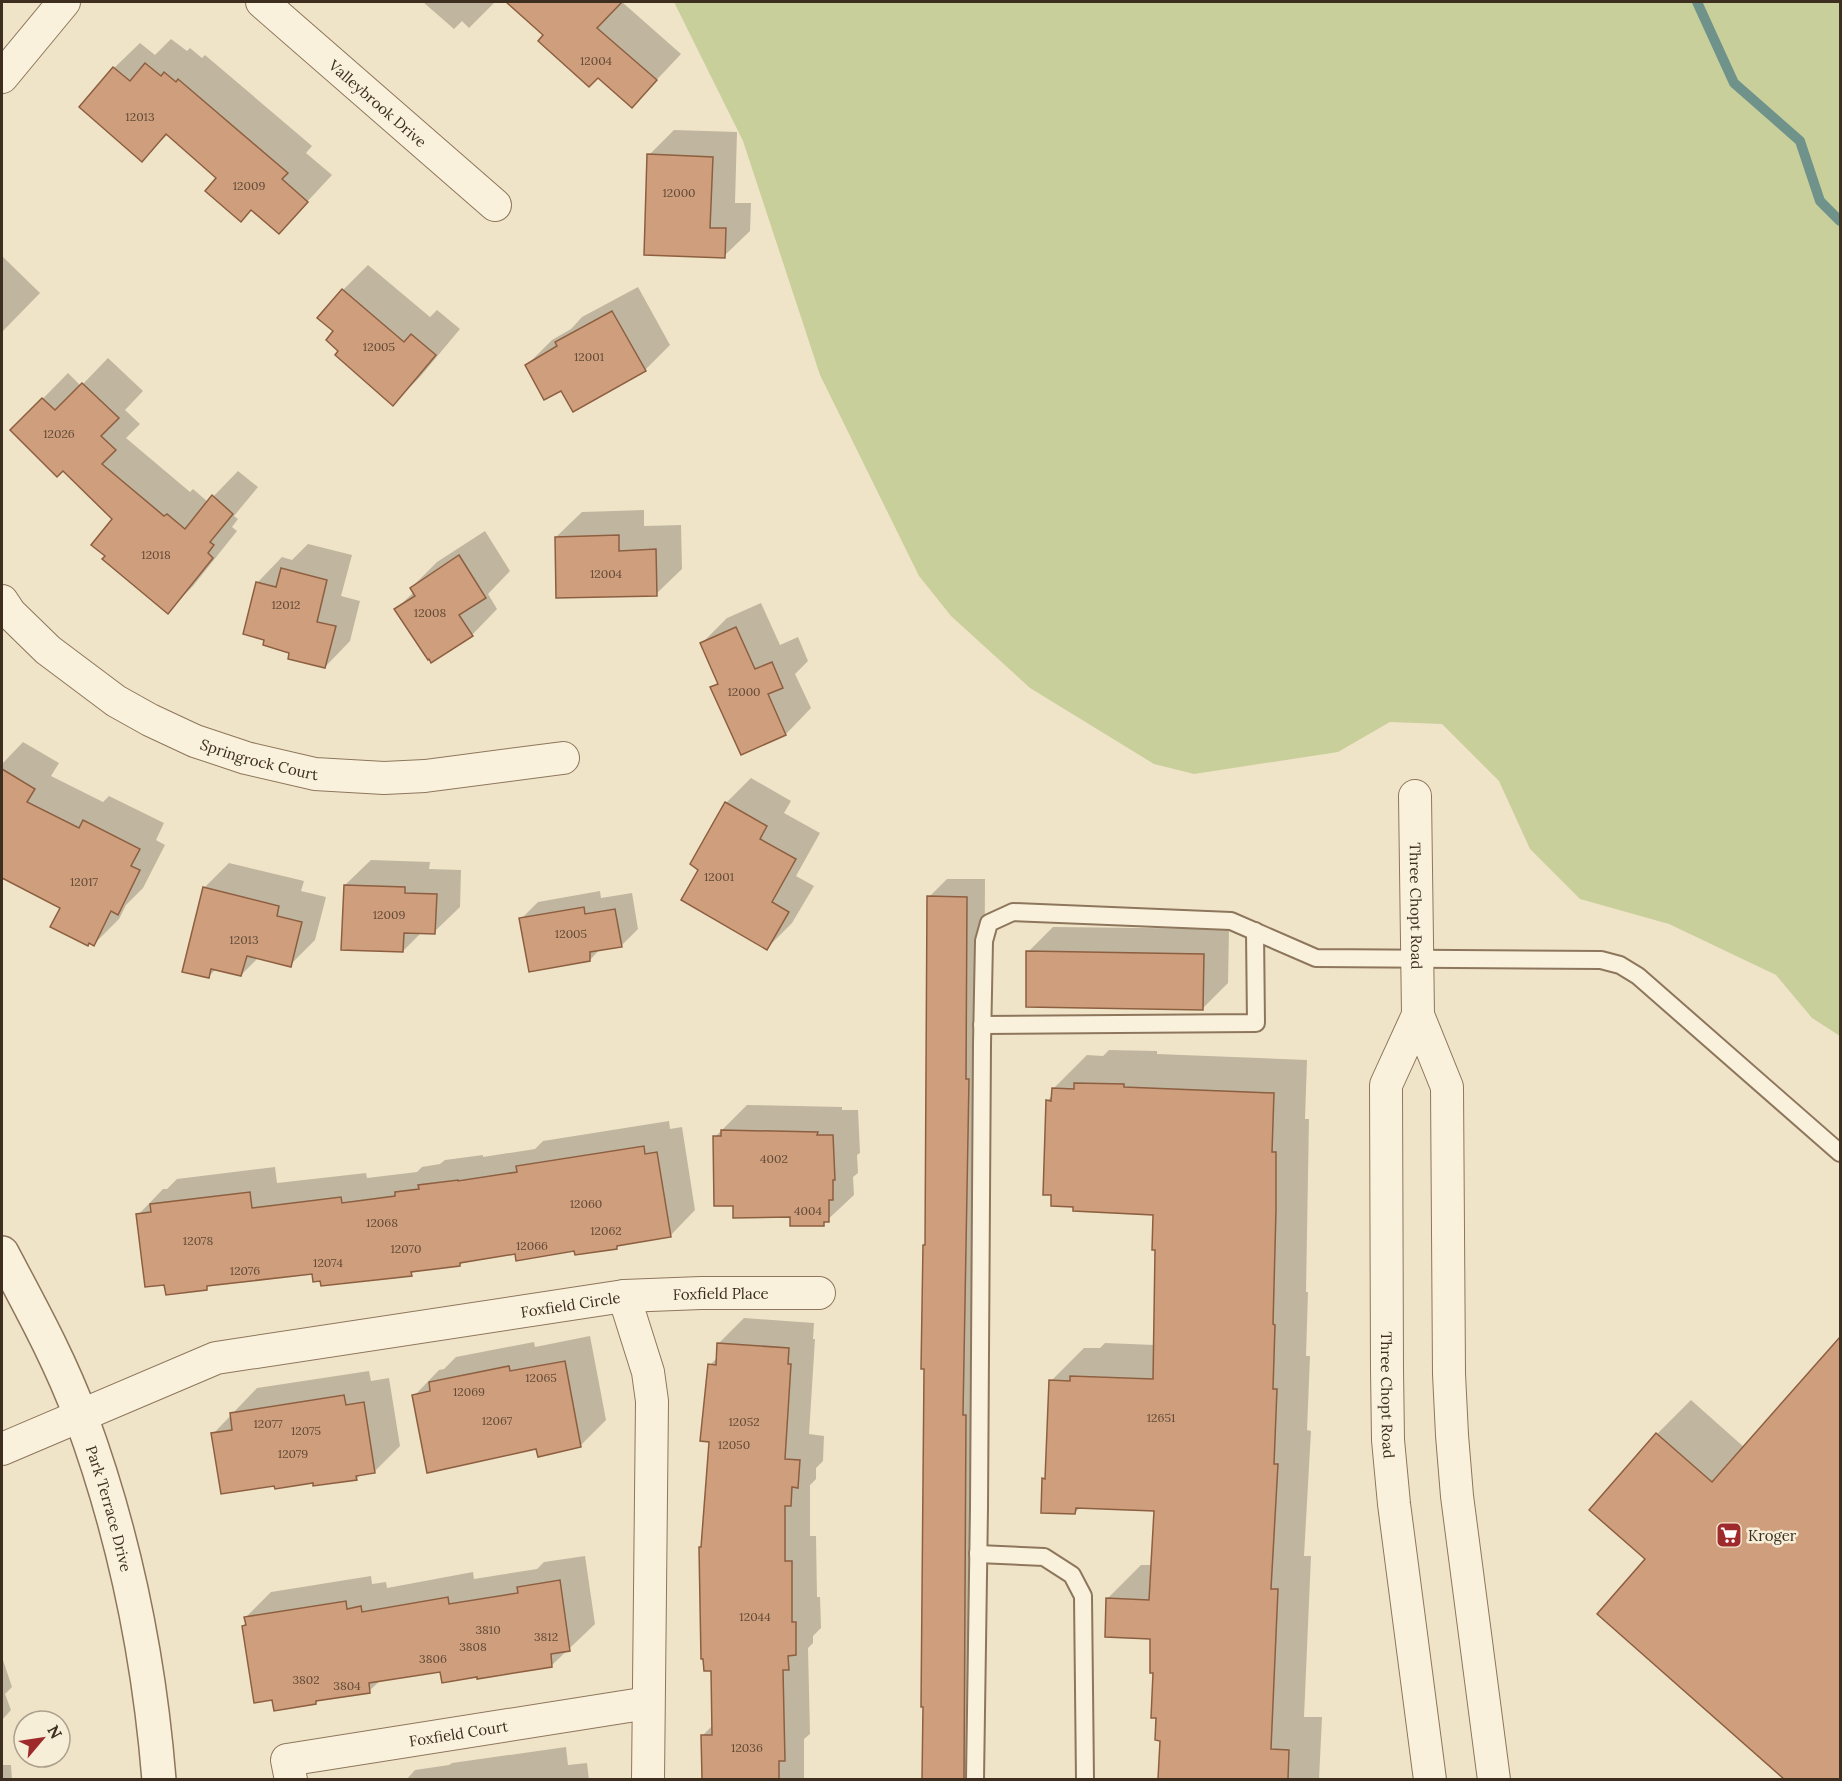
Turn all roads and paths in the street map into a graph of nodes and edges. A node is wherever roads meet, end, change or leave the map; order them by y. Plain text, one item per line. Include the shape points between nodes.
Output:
1 (64, 2) edge
2 (262, 2) edge
3 (2, 77) edge
4 (495, 205) dead end
5 (2, 602) edge
6 (563, 758) dead end
7 (1415, 796) dead end
8 (1255, 931) junction
9 (1417, 958) junction
10 (1418, 1014) junction
11 (982, 1025) junction
12 (1840, 1153) edge
13 (2, 1253) edge
14 (819, 1293) dead end
15 (624, 1296) junction
16 (81, 1416) junction
17 (2, 1449) edge
18 (978, 1554) junction
19 (648, 1703) junction
20 (159, 1779) edge
21 (291, 1779) edge
22 (648, 1779) edge
23 (975, 1779) edge
24 (1085, 1779) edge
25 (1430, 1779) edge
26 (1494, 1779) edge

1 - 3 street
2 - 4 street, Valleybrook Drive
5 - 6 street, Springrock Court via 48,650 116,701 195,741 246,758 315,774 384,778
7 - 9 street, Three Chopt Road
8 - 9 lane via 1316,958
8 - 11 lane via 1257,1023
8 - 11 lane via 1231,921 1013,912 989,923 984,941
9 - 10 street, Three Chopt Road
9 - 12 lane via 1601,960 1620,965 1647,983
10 - 25 street, Three Chopt Road via 1386,1085 1388,1440
10 - 26 street, Three Chopt Road via 1447,1088 1449,1374 1456,1496
11 - 18 lane
13 - 16 street, Park Terrace Drive via 41,1326
14 - 15 street, Foxfield Place
15 - 16 street, Foxfield Circle via 216,1358
15 - 19 street, Foxfield Circle via 648,1372 652,1401
16 - 17 street, Foxfield Circle
16 - 20 street, Park Terrace Drive via 114,1518 137,1609 154,1712
18 - 23 lane
18 - 24 lane via 1044,1557 1072,1575 1083,1596
19 - 21 street, Foxfield Court via 287,1760
19 - 22 street, Foxfield Circle

